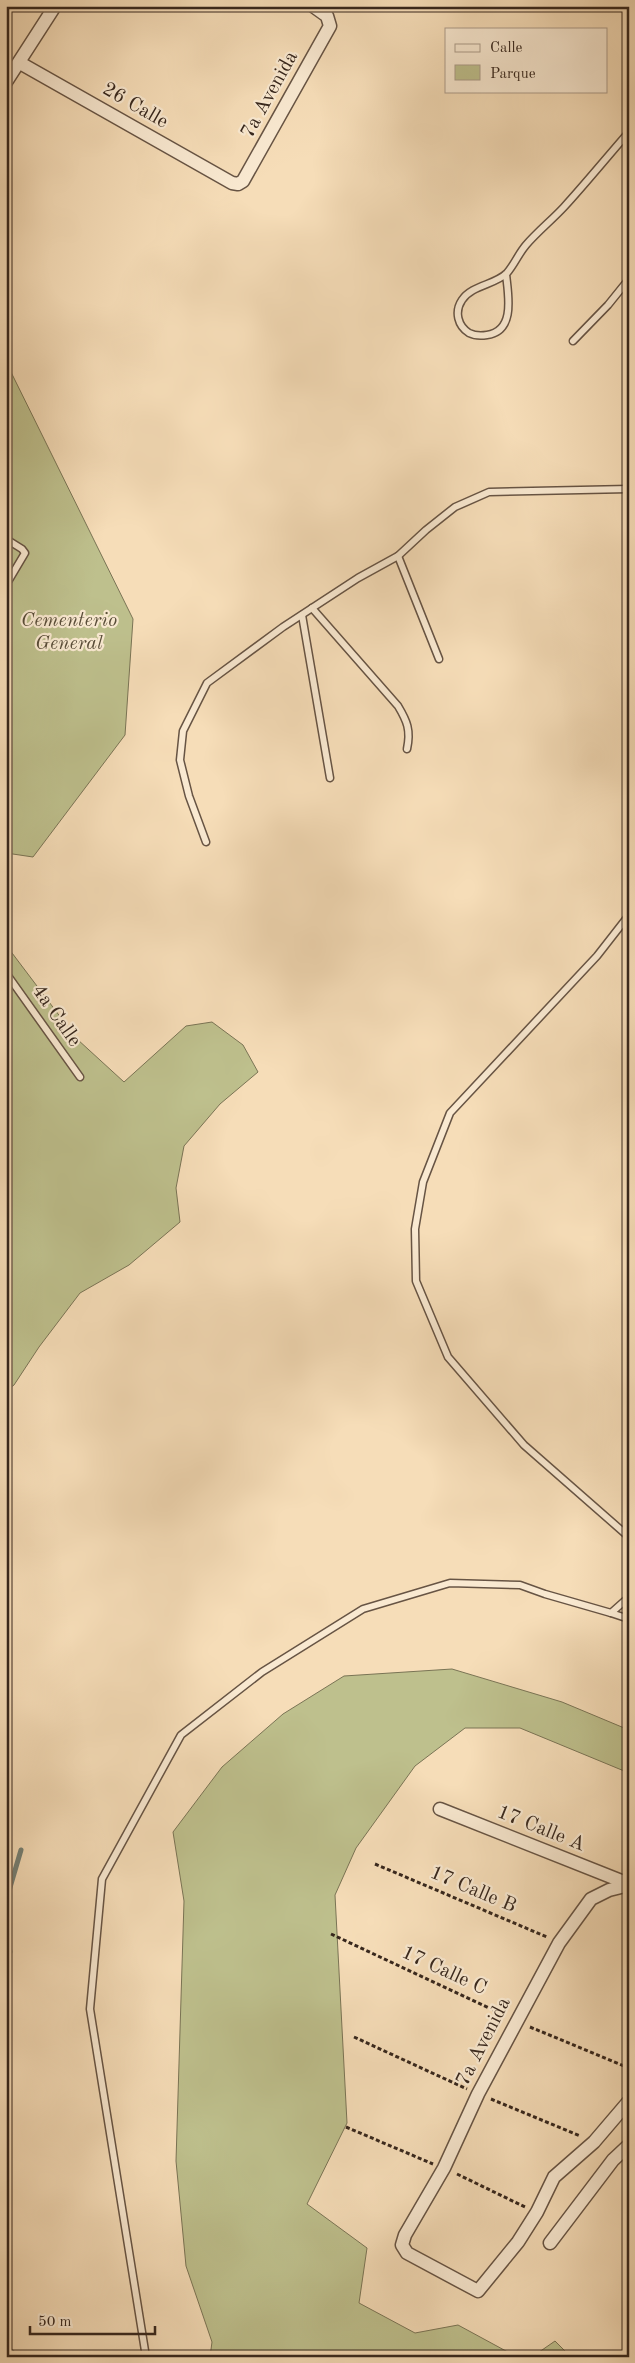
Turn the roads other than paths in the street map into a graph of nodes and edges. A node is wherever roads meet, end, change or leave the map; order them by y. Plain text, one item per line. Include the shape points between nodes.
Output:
1 (56, 6) edge
2 (313, 6) edge
3 (20, 62) junction
4 (6, 82) edge
5 (629, 132) edge
6 (232, 183) joint
7 (506, 274) junction
8 (629, 279) edge
9 (573, 341) dead end
10 (629, 489) edge
11 (6, 539) edge
12 (398, 556) junction
13 (6, 585) edge
14 (312, 608) junction
15 (302, 615) junction
16 (440, 659) dead end
17 (407, 749) dead end
18 (330, 778) dead end
19 (206, 842) dead end
20 (629, 916) edge
21 (6, 972) edge
22 (80, 1077) dead end
23 (629, 1537) edge
24 (629, 1597) edge
25 (612, 1612) junction
26 (629, 1619) edge
27 (440, 1810) dead end
28 (629, 1884) edge
29 (629, 2101) edge
30 (629, 2145) edge
31 (550, 2243) dead end
32 (146, 2357) edge

1 - 3 street
2 - 6 street, 7a Avenida via 327,16 330,26 248,173 243,181
3 - 4 street
3 - 6 street, 26 Calle
5 - 7 lane via 527,244
7 - 7 lane via 509,308 502,328 482,336 462,328 457,318 462,300 475,289
8 - 9 lane
10 - 12 lane via 489,492 455,508
11 - 13 lane via 25,553
12 - 14 lane
12 - 16 lane
14 - 15 lane
14 - 17 lane via 398,706 409,724
15 - 18 lane
15 - 19 lane via 207,683 183,731 180,760
20 - 23 lane via 597,956 450,1113 423,1182 415,1229 416,1281 448,1357 524,1446
21 - 22 lane, 4a Calle
24 - 25 lane
25 - 26 lane
25 - 32 lane via 520,1585 450,1584 363,1609 262,1672 181,1735 102,1879 90,2009
27 - 28 street, 17 Calle A
28 - 29 street, 7a Avenida via 591,1899 559,1942 402,2245 407,2252 475,2291 480,2289 538,2212 554,2177 594,2142
30 - 31 street via 613,2160

